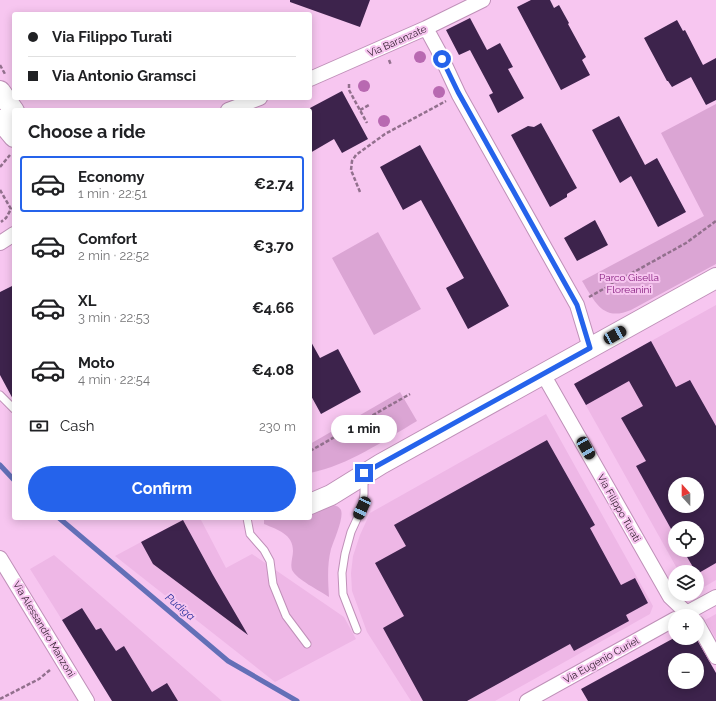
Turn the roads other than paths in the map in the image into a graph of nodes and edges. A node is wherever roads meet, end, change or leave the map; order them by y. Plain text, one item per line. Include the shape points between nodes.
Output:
1 (483, 0) edge
2 (426, 28) junction
3 (312, 78) edge
4 (0, 91) edge
5 (255, 100) edge
6 (12, 108) edge
7 (233, 108) edge
8 (0, 120) edge
9 (12, 135) edge
10 (716, 278) edge
11 (590, 348) junction
12 (543, 374) junction
13 (0, 395) edge
14 (12, 407) edge
15 (364, 473) junction
16 (312, 492) edge
17 (312, 503) edge
18 (247, 520) edge
19 (0, 558) edge
20 (716, 597) edge
21 (678, 609) edge
22 (695, 609) edge
23 (668, 624) edge
24 (357, 630) dead end
25 (704, 636) edge
26 (307, 644) dead end
27 (716, 657) edge
28 (87, 701) edge
29 (527, 701) edge

1 - 2 street, Via Baranzate
2 - 3 street, Via Baranzate
2 - 11 street via 459,95 577,305
4 - 6 street
5 - 7 street
8 - 9 street
10 - 11 street
11 - 12 street
12 - 15 street
12 - 21 street, Via Filippo Turati
13 - 14 lane
15 - 16 street via 332,488
15 - 17 street via 332,495
15 - 24 lane via 362,508 351,532 342,573 343,594
18 - 26 lane via 250,534 270,561 273,584 286,616
19 - 28 street, Via Alessandro Manzoni
20 - 22 street, Via Eugenio Curiel
23 - 29 street, Via Eugenio Curiel
25 - 27 street

